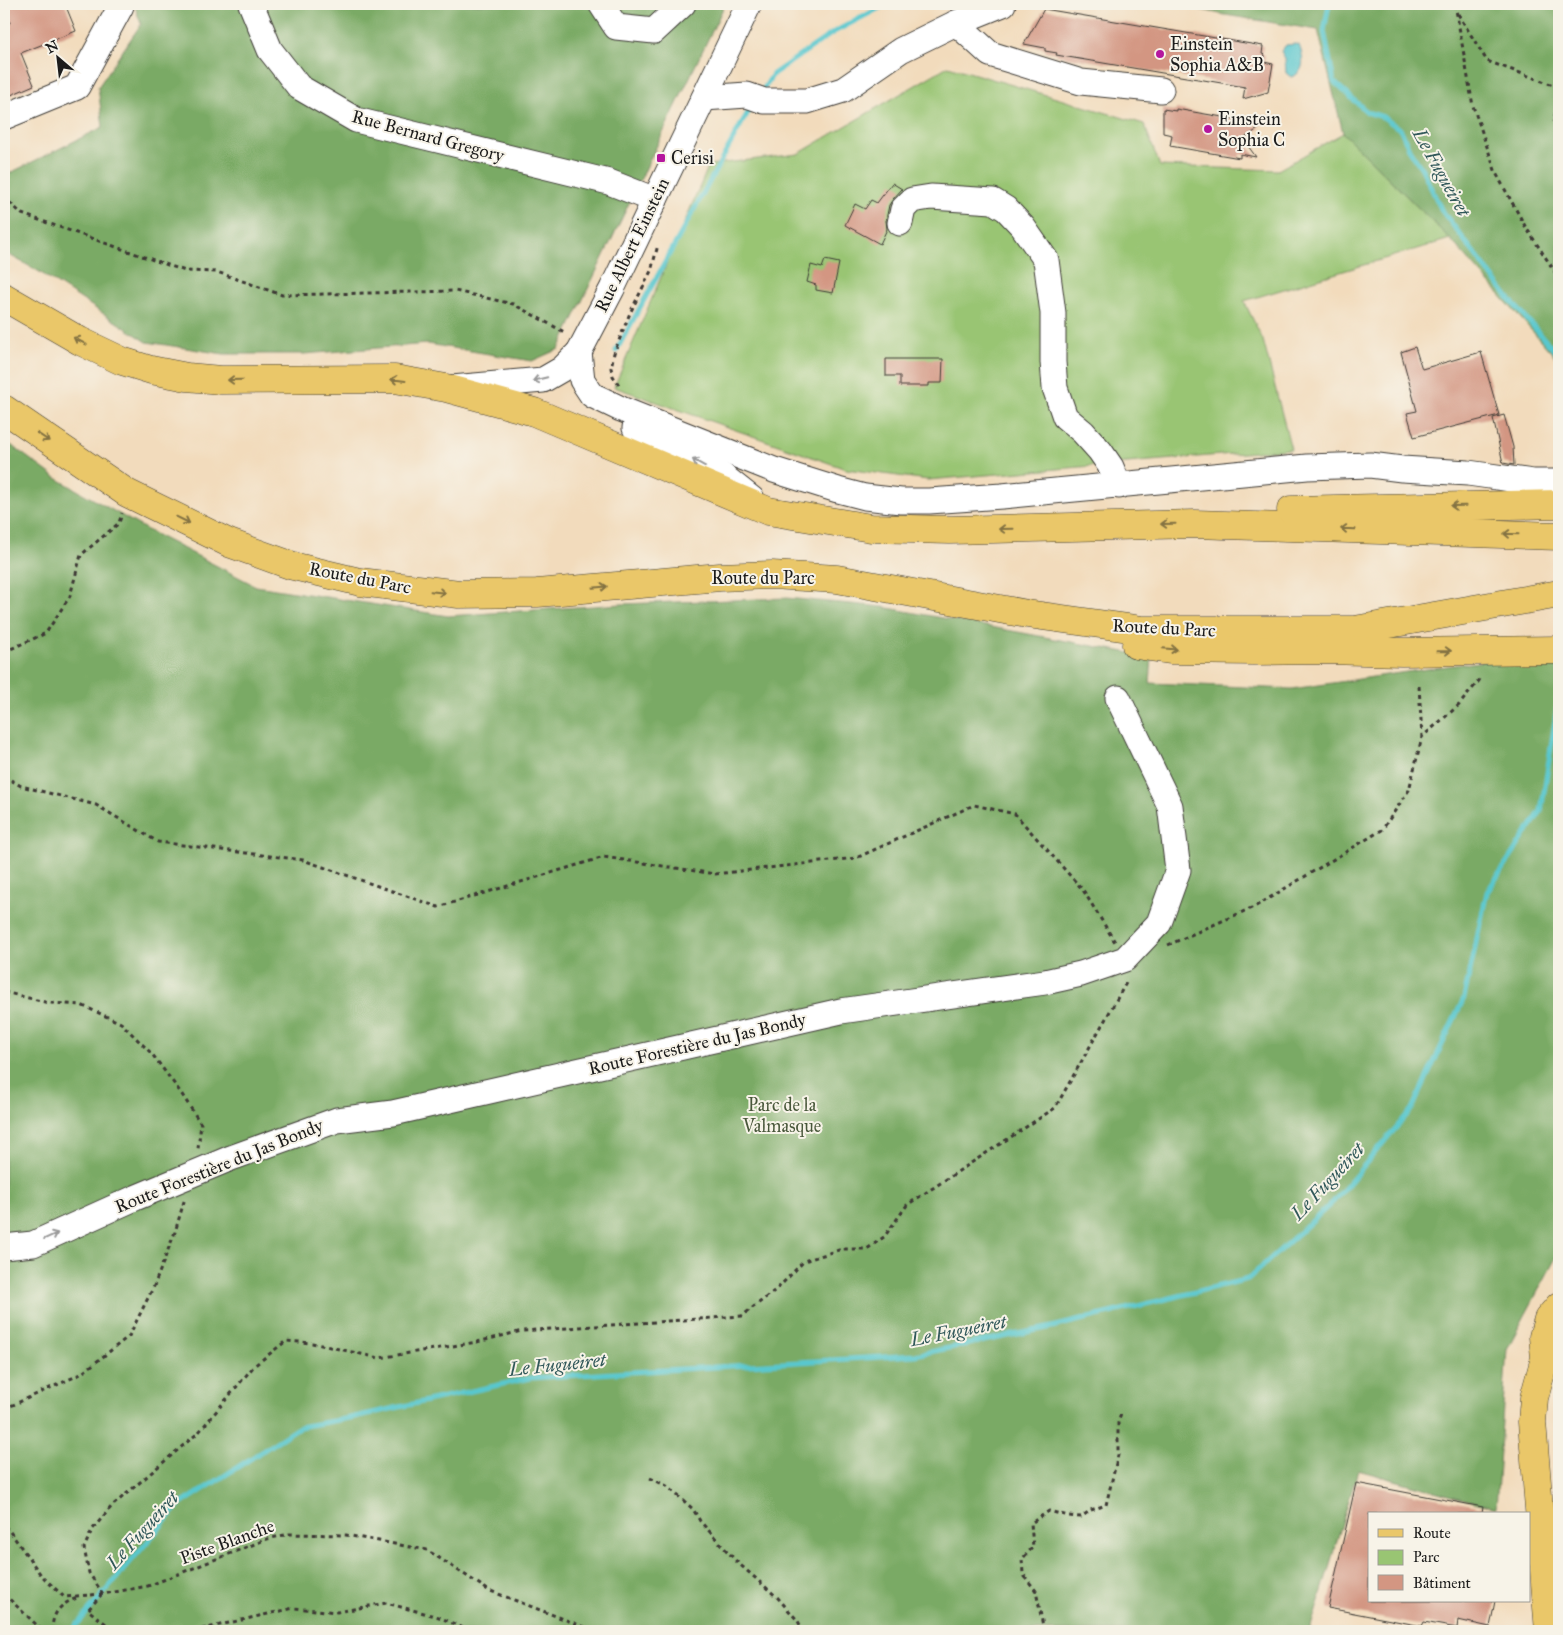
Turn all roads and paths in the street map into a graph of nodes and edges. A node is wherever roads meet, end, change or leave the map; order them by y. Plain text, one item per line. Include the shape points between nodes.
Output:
1 (120, 4) edge
2 (251, 4) edge
3 (601, 4) edge
4 (683, 4) edge
5 (750, 4) edge
6 (1003, 4) edge
7 (1455, 4) edge
8 (1456, 11) junction
9 (956, 23) junction
10 (722, 63) junction
11 (1559, 87) edge
12 (1161, 90) dead end
13 (1559, 97) edge
14 (704, 98) junction
15 (756, 98) junction
16 (4, 117) edge
17 (1559, 145) edge
18 (4, 197) edge
19 (654, 200) junction
20 (900, 223) dead end
21 (660, 237) dead end
22 (1559, 278) edge
23 (4, 298) edge
24 (582, 347) junction
25 (446, 388) junction
26 (625, 391) dead end
27 (4, 409) edge
28 (1559, 482) edge
29 (1119, 486) junction
30 (127, 493) junction
31 (1559, 504) edge
32 (768, 511) junction
33 (1195, 524) junction
34 (1559, 536) edge
35 (1559, 594) edge
36 (988, 606) junction
37 (1559, 608) edge
38 (1326, 650) junction
39 (1559, 650) edge
40 (4, 652) edge
41 (1482, 676) dead end
42 (1419, 686) dead end
43 (1118, 698) dead end
44 (1422, 737) junction
45 (4, 776) edge
46 (1160, 948) dead end
47 (1125, 959) junction
48 (4, 992) edge
49 (192, 1176) junction
50 (4, 1247) edge
51 (1559, 1306) edge
52 (1552, 1353) edge
53 (4, 1408) edge
54 (1122, 1411) dead end
55 (650, 1478) dead end
56 (4, 1527) edge
57 (4, 1594) edge
58 (103, 1594) junction
59 (43, 1631) edge
60 (52, 1631) edge
61 (114, 1631) edge
62 (194, 1631) edge
63 (470, 1631) edge
64 (595, 1631) edge
65 (803, 1631) edge
66 (1044, 1631) edge
67 (1549, 1631) edge

1 - 16 street via 77,87
2 - 19 street, Rue Bernard Gregory via 270,50 299,87 356,120 609,182
3 - 4 street via 616,27 654,31
5 - 10 street, Rue Albert Einstein
6 - 9 street
7 - 8 path
8 - 11 path via 1487,61
8 - 22 path via 1473,106 1496,173
9 - 12 street via 990,54 1081,82
9 - 15 street via 901,50 843,90 807,101
10 - 14 street, Rue Albert Einstein
10 - 15 street
13 - 17 path via 1554,120
14 - 15 street
14 - 19 street, Rue Albert Einstein
18 - 24 path via 22,214 185,271 217,272 282,295 455,291 512,304
19 - 24 street, Rue Albert Einstein
20 - 29 street via 903,209 912,200 931,197 993,201 1023,227 1046,260 1053,313 1055,388 1065,417 1100,451
21 - 26 path via 651,271 614,352 613,376
25 -> 23 main road via 395,379 221,380 152,370 122,361 80,341
24 -> 25 street via 562,369 543,380
24 - 29 street via 582,380 592,395 774,470 838,490 866,497 929,501
32 -> 24 street via 724,476 577,396 572,378
25 - 32 main road via 534,412
27 -> 30 main road, Route du Parc
28 - 29 street via 1346,465
30 -> 36 main road, Route du Parc via 229,543 293,566 360,582 459,594 537,593 720,576 772,575 837,579
30 - 40 path via 119,523 81,555 70,596 46,633
31 -> 33 main road via 1296,509
33 -> 32 main road via 950,530 871,528
34 -> 33 main road
35 - 36 main road, Route du Parc via 1355,630 1143,630
36 -> 38 main road via 1022,622 1092,639 1170,650
37 - 38 main road
38 -> 39 main road
41 - 44 path via 1459,705
42 - 44 path
43 - 47 street, Route Forestière du Jas Bondy via 1170,806 1178,870 1158,923
44 - 46 path via 1409,790 1382,830 1256,906
45 - 47 path via 21,786 96,805 158,842 303,860 438,907 604,857 715,874 856,858 974,805 1015,814 1084,890
47 - 49 street, Route Forestière du Jas Bondy via 1045,982 841,1012 393,1112 337,1120 231,1158
47 - 58 path via 1126,983 1054,1108 907,1205 884,1237 867,1249 842,1249 804,1261 778,1288 742,1316 522,1331 379,1358 312,1343 286,1341 254,1366 199,1432 112,1506 92,1530 84,1548 89,1573
48 - 49 path via 49,1004 81,1005 122,1023 152,1054 201,1124
50 -> 49 street, Route Forestière du Jas Bondy via 33,1244
49 - 53 path via 154,1286 129,1336 81,1374
51 - 52 main road via 1548,1319 1543,1337
52 - 67 main road via 1534,1398 1532,1422
54 - 66 path via 1118,1423 1118,1455 1106,1505 1081,1516 1049,1511 1030,1523 1033,1547 1022,1559 1023,1574 1036,1591
55 - 65 path via 667,1486 693,1509 737,1562 778,1598
56 - 58 path, Piste Blanche via 41,1575 64,1597
57 - 59 path
58 - 60 path via 76,1598 62,1604 52,1619
58 - 61 path via 88,1610
58 - 64 path, Piste Blanche via 148,1586 267,1539 289,1534 346,1535 427,1550 488,1590
62 - 63 path via 294,1608 337,1612 386,1603 439,1617

